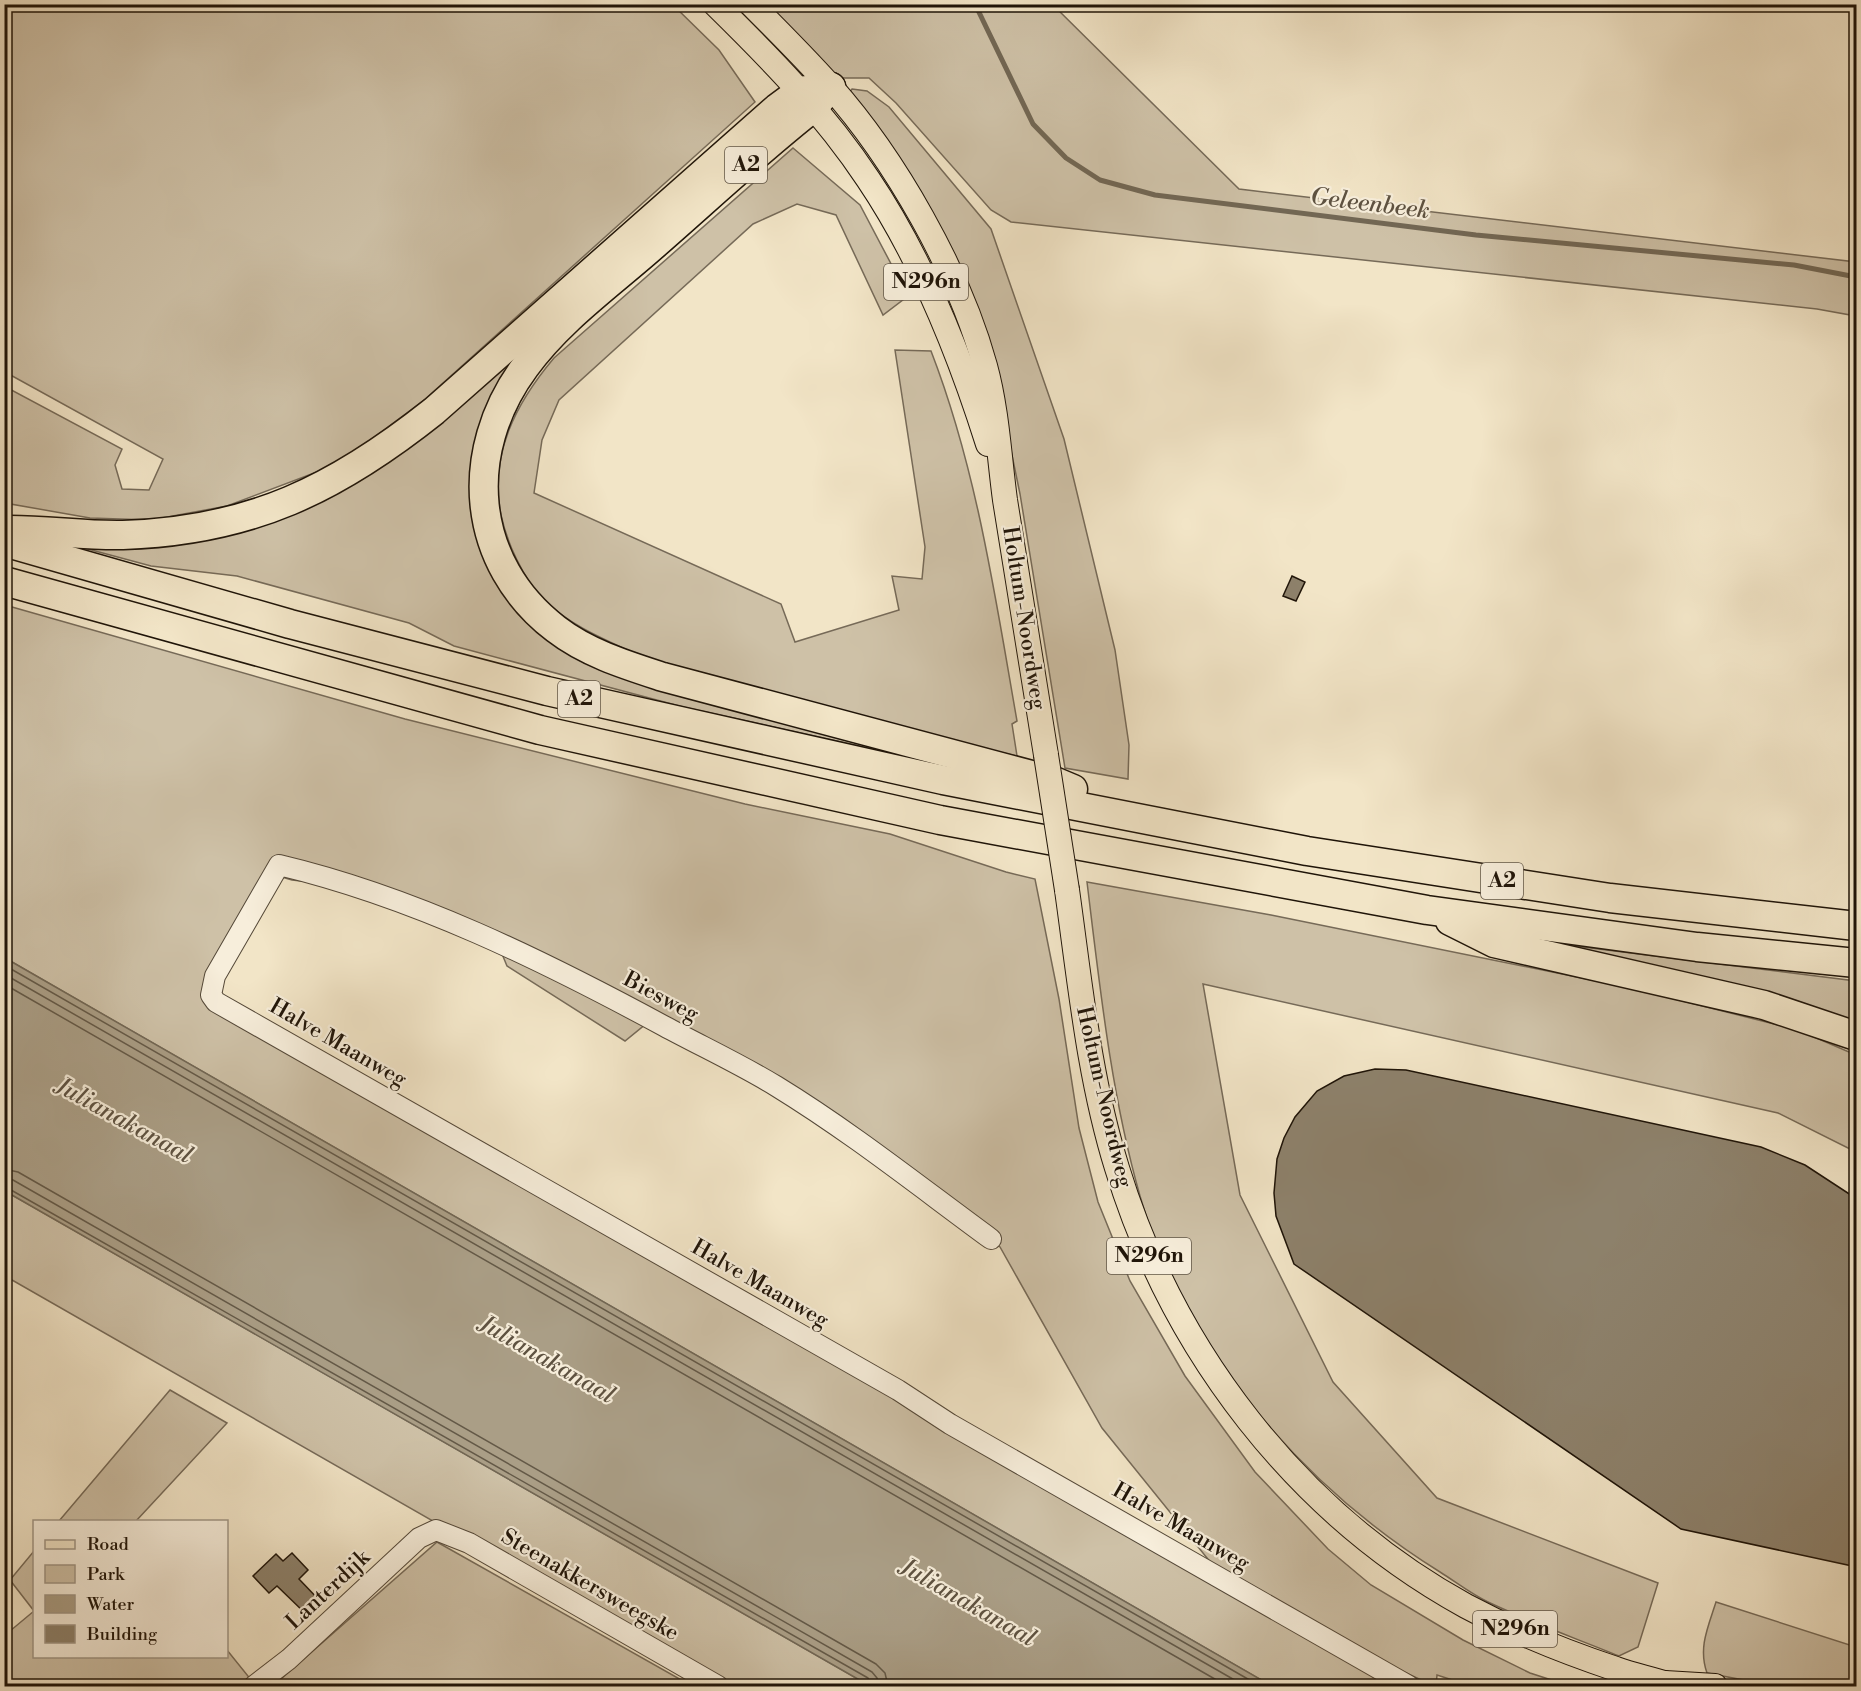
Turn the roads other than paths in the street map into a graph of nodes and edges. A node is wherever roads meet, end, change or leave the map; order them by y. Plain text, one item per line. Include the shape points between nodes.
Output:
1 (715, 4) edge
2 (751, 4) edge
3 (815, 95) junction
4 (4, 530) edge
5 (4, 542) edge
6 (4, 581) edge
7 (1161, 823) junction
8 (276, 868) joint
9 (1427, 910) junction
10 (1857, 926) edge
11 (1857, 963) edge
12 (1857, 1035) edge
13 (991, 1239) dead end
14 (436, 1530) joint
15 (1669, 1685) edge
16 (254, 1686) edge
17 (718, 1686) edge
18 (1409, 1686) edge
19 (1715, 1686) edge

1 - 3 main road, Holtum-Noordweg / N296n
2 - 3 main road, Holtum-Noordweg / N296n
3 - 4 highway, A2 via 434,411 341,477 261,513 205,527 120,535
3 - 7 highway, A2 via 584,306 525,367 495,418 485,459 485,514 498,556 514,584 542,617 571,639 607,657 663,677 1054,781
3 - 15 main road, Holtum-Noordweg / N296n, bridge via 877,147 917,210 957,290 985,366 998,424 1005,498 1090,1049 1128,1202 1174,1306 1243,1413 1305,1485 1378,1549 1424,1581 1508,1626 1616,1669
5 - 7 highway, A2 via 267,618 547,691 920,775
6 - 9 highway, A2 via 529,727 769,783 940,820
7 - 10 highway, A2 via 1610,898
8 - 13 street, Biesweg via 279,865 294,869 404,904 591,987 776,1085
8 - 18 street, Halve Maanweg via 215,976 211,994 216,1002
9 - 11 highway, A2 via 1697,947
9 - 12 highway, A2 via 1494,943 1782,1009
14 - 16 street, Lanterdijk via 419,1538 289,1659
14 - 17 street, Steenakkersweegske via 469,1543
15 - 19 main road, Holtum-Noordweg / N296n

